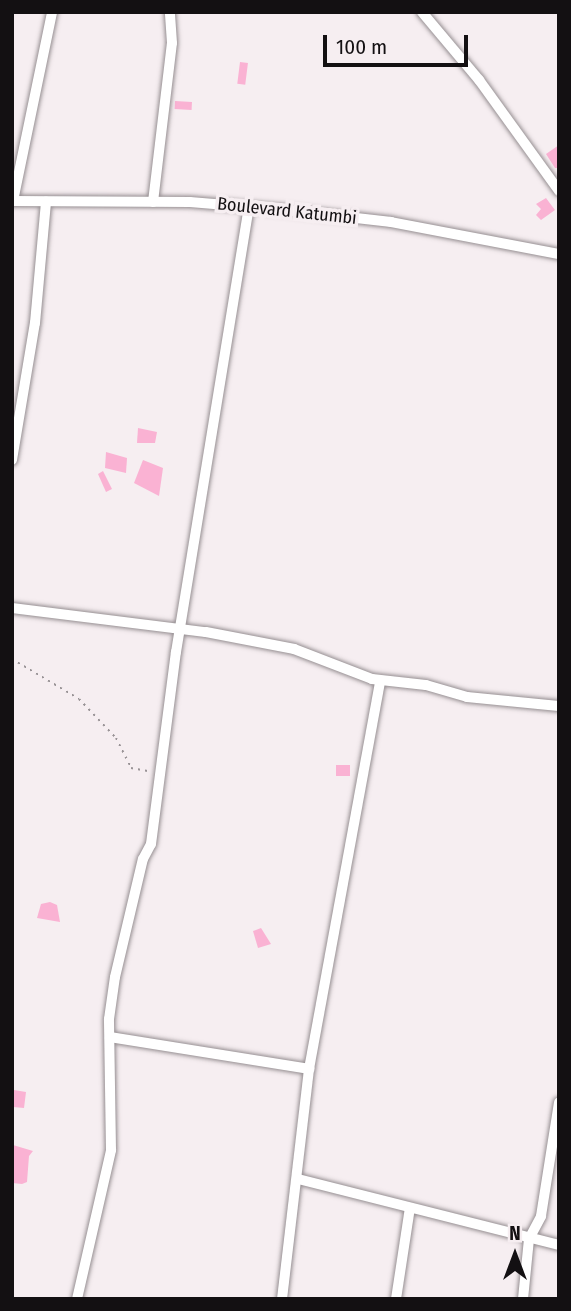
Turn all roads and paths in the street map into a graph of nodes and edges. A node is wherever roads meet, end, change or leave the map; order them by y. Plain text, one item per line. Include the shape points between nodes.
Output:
1 (52, 12) edge
2 (170, 12) edge
3 (422, 12) edge
4 (559, 191) edge
5 (13, 201) edge
6 (46, 201) junction
7 (153, 202) junction
8 (249, 207) junction
9 (559, 254) edge
10 (12, 460) edge
11 (12, 608) edge
12 (179, 631) junction
13 (12, 659) edge
14 (380, 681) junction
15 (559, 706) edge
16 (164, 772) junction
17 (110, 1037) junction
18 (309, 1069) junction
19 (559, 1102) edge
20 (298, 1179) junction
21 (410, 1208) junction
22 (529, 1239) junction
23 (559, 1245) edge
24 (77, 1299) edge
25 (282, 1299) edge
26 (396, 1299) edge
27 (523, 1299) edge

1 - 5 street
2 - 7 street via 173,30
3 - 4 street via 479,80
5 - 6 street, Boulevard Katumbi
6 - 7 street, Boulevard Katumbi
6 - 10 street via 35,323
7 - 8 street, Boulevard Katumbi
8 - 9 street, Boulevard Katumbi via 391,222
8 - 12 street
11 - 12 street
12 - 14 street via 294,649
12 - 16 street
13 - 16 path via 79,699 116,738 131,768
14 - 15 street via 426,685 467,697
14 - 18 street
16 - 17 street via 152,844 143,859 115,977
17 - 18 street
17 - 24 street via 111,1150
18 - 20 street
19 - 22 street via 541,1216
20 - 21 street
20 - 25 street
21 - 22 street
21 - 26 street
22 - 23 street
22 - 27 street

